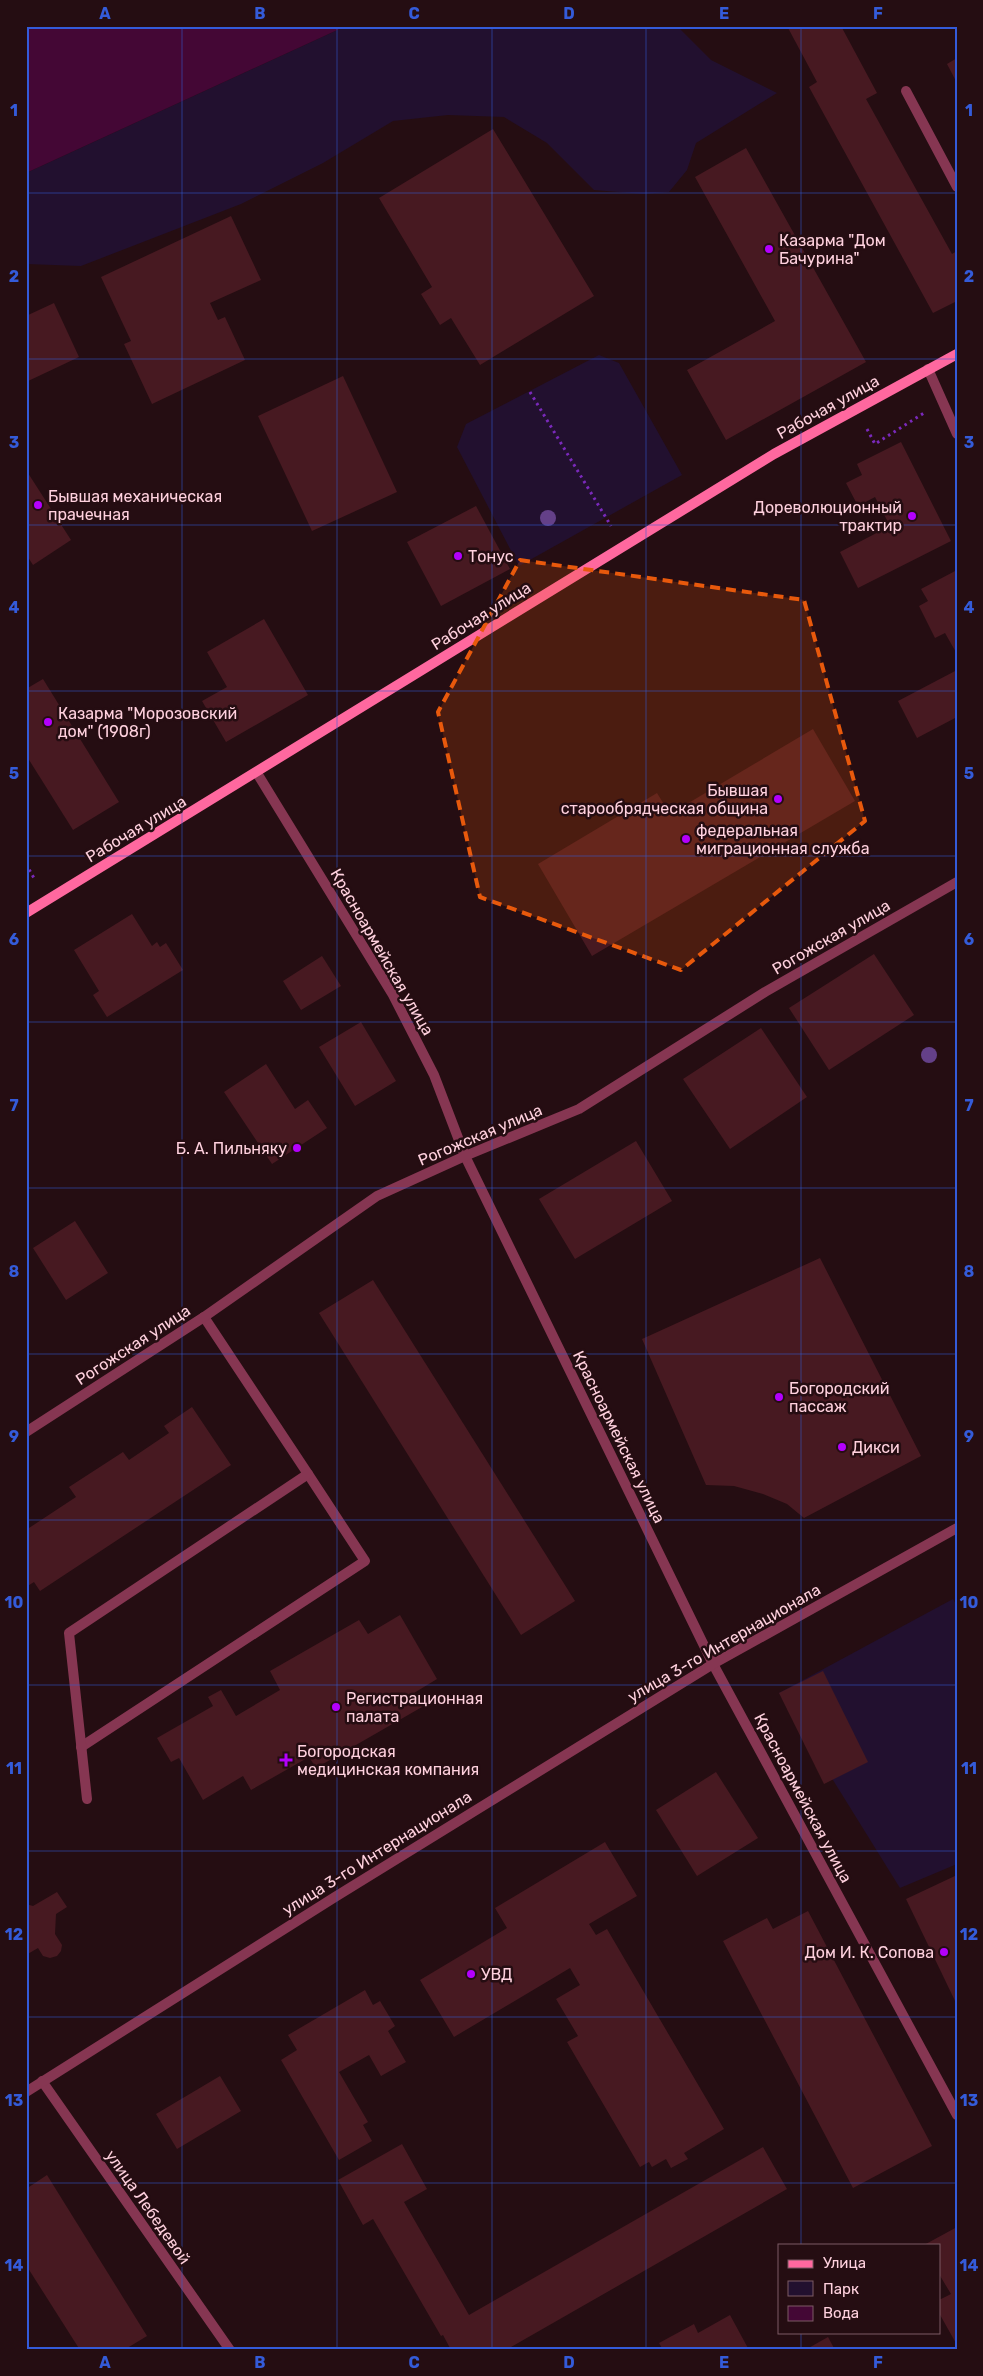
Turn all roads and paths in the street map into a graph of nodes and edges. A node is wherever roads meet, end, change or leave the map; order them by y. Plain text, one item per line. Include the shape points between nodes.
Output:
1 (906, 91) dead end
2 (957, 187) edge
3 (957, 354) edge
4 (928, 370) junction
5 (530, 392) dead end
6 (942, 402) junction
7 (856, 408) junction
8 (957, 434) edge
9 (612, 528) dead end
10 (258, 773) junction
11 (26, 864) edge
12 (957, 882) edge
13 (36, 883) dead end
14 (28, 909) edge
15 (465, 1156) junction
16 (204, 1317) junction
17 (28, 1427) edge
18 (308, 1474) junction
19 (957, 1528) edge
20 (713, 1664) junction
21 (81, 1747) junction
22 (87, 1799) dead end
23 (42, 2081) junction
24 (26, 2092) edge
25 (957, 2115) edge
26 (230, 2350) edge

1 - 2 street
3 - 4 main road, Рабочая улица
4 - 6 street
4 - 7 main road, Рабочая улица
5 - 9 path
6 - 7 path via 875,444
6 - 8 street
7 - 10 main road, Рабочая улица via 774,454
10 - 14 main road, Рабочая улица
10 - 15 street, Красноармейская улица via 393,995 434,1075
11 - 13 path
12 - 15 street, Рогожская улица via 765,992 579,1109
15 - 16 street, Рогожская улица via 377,1196
15 - 20 street, Красноармейская улица
16 - 17 street, Рогожская улица
16 - 18 street
18 - 21 street via 69,1633
18 - 21 street via 365,1561
19 - 20 street, улица 3-го Интернационала
20 - 23 street, улица 3-го Интернационала
20 - 25 street, Красноармейская улица
21 - 22 street
23 - 24 street, улица 3-го Интернационала
23 - 26 street, улица Лебедевой

